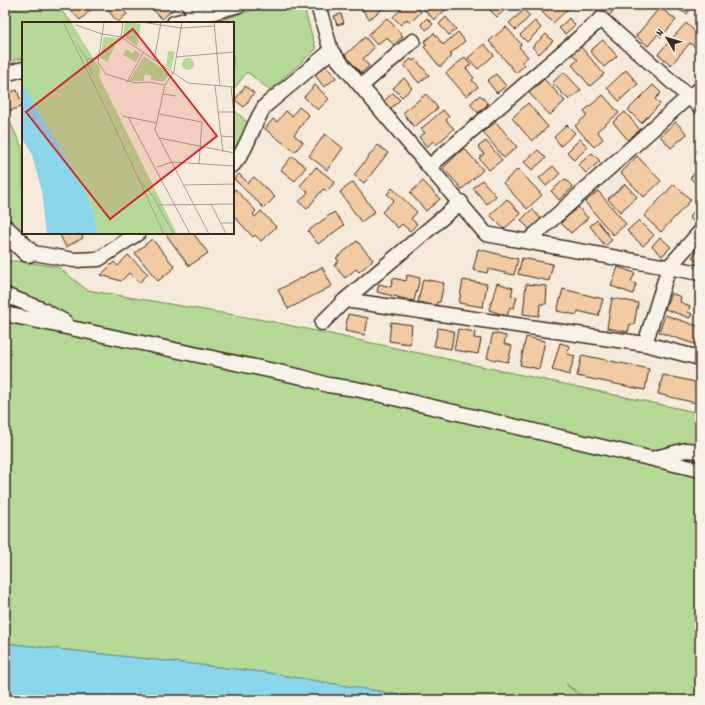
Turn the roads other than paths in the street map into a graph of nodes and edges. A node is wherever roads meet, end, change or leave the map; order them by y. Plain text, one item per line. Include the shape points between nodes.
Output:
1 (190, 5) edge
2 (239, 5) edge
3 (318, 5) edge
4 (199, 16) junction
5 (178, 22) edge
6 (413, 41) dead end
7 (331, 51) junction
8 (22, 69) edge
9 (5, 74) edge
10 (361, 86) junction
11 (700, 89) edge
12 (688, 97) junction
13 (700, 107) edge
14 (234, 164) edge
15 (430, 166) junction
16 (461, 202) junction
17 (700, 232) edge
18 (6, 234) edge
19 (136, 234) edge
20 (528, 241) junction
21 (28, 252) joint
22 (669, 267) junction
23 (700, 273) edge
24 (5, 295) edge
25 (345, 300) junction
26 (5, 314) edge
27 (322, 323) dead end
28 (71, 327) junction
29 (645, 344) junction
30 (700, 358) edge
31 (700, 451) edge
32 (652, 459) junction
33 (700, 470) edge

1 - 4 street
2 - 4 street
3 - 7 street
4 - 5 street
6 - 10 street
7 - 10 street
7 - 14 street via 266,105
8 - 9 street
10 - 15 street
11 - 12 street
12 - 13 street
12 - 15 street via 601,19
12 - 20 street
15 - 16 street
16 - 20 street via 486,234
16 - 25 street
17 - 22 street
18 - 21 street
19 - 21 street via 99,259 74,260
20 - 22 street
22 - 23 street
22 - 29 street
24 - 28 street via 41,309
25 - 27 street
25 - 29 street
26 - 28 street
28 - 32 street via 302,377
29 - 30 street
31 - 32 street via 686,450
32 - 33 street

